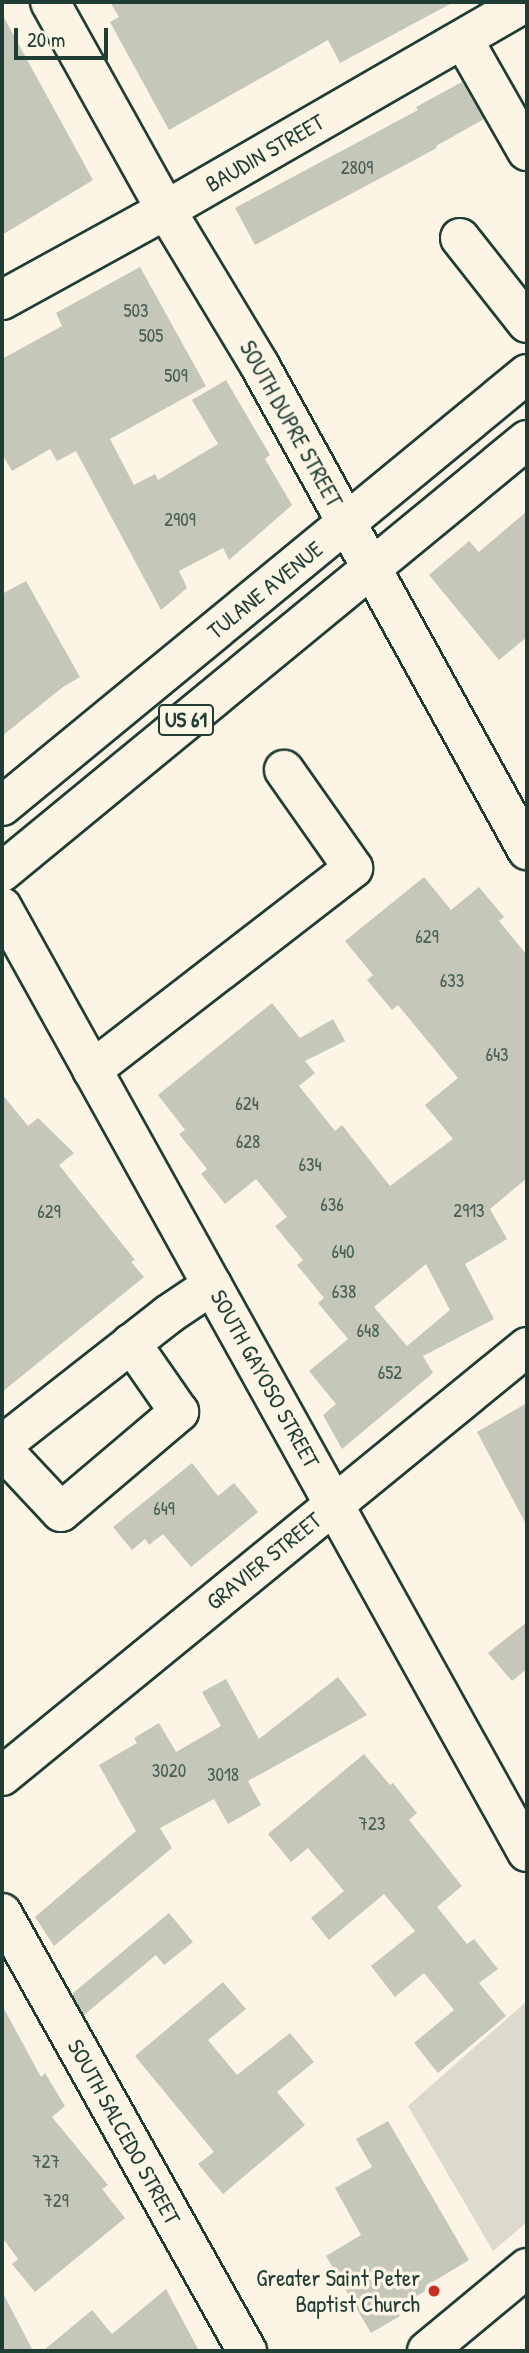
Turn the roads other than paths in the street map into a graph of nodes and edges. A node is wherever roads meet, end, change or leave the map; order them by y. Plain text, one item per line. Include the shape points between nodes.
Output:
1 (50, 2) edge
2 (526, 2) edge
3 (463, 39) junction
4 (527, 151) edge
5 (166, 210) junction
6 (460, 238) dead end
7 (2, 300) edge
8 (527, 323) edge
9 (527, 374) edge
10 (527, 440) edge
11 (346, 523) junction
12 (371, 569) junction
13 (284, 770) dead end
14 (2, 806) edge
15 (527, 850) edge
16 (2, 872) edge
17 (2, 906) edge
18 (92, 1070) junction
19 (212, 1284) junction
20 (131, 1343) junction
21 (527, 1347) edge
22 (2, 1447) edge
23 (334, 1504) junction
24 (2, 1776) edge
25 (527, 1852) edge
26 (2, 1913) edge
27 (527, 2268) edge
28 (247, 2351) edge
29 (427, 2351) edge

1 - 5 street, SOUTH DUPRE STREET
2 - 3 street, BAUDIN STREET
3 - 4 street
3 - 5 street, BAUDIN STREET
5 - 7 street, BAUDIN STREET
5 - 11 street, SOUTH DUPRE STREET via 260,366
6 - 8 street
9 - 11 street, TULANE AVENUE / US 61
10 - 12 street, US 61
11 - 12 street, SOUTH DUPRE STREET
11 - 14 street, TULANE AVENUE / US 61
12 - 15 street, SOUTH DUPRE STREET
12 - 16 street, US 61
13 - 18 street via 353,868
17 - 18 street, SOUTH GAYOSO STREET
18 - 19 street, SOUTH GAYOSO STREET
19 - 20 street
19 - 23 street, SOUTH GAYOSO STREET
20 - 22 street
20 - 22 street via 179,1412 61,1512
21 - 23 street, GRAVIER STREET
23 - 24 street, GRAVIER STREET
23 - 25 street, SOUTH GAYOSO STREET
26 - 28 street, SOUTH SALCEDO STREET
27 - 29 street

